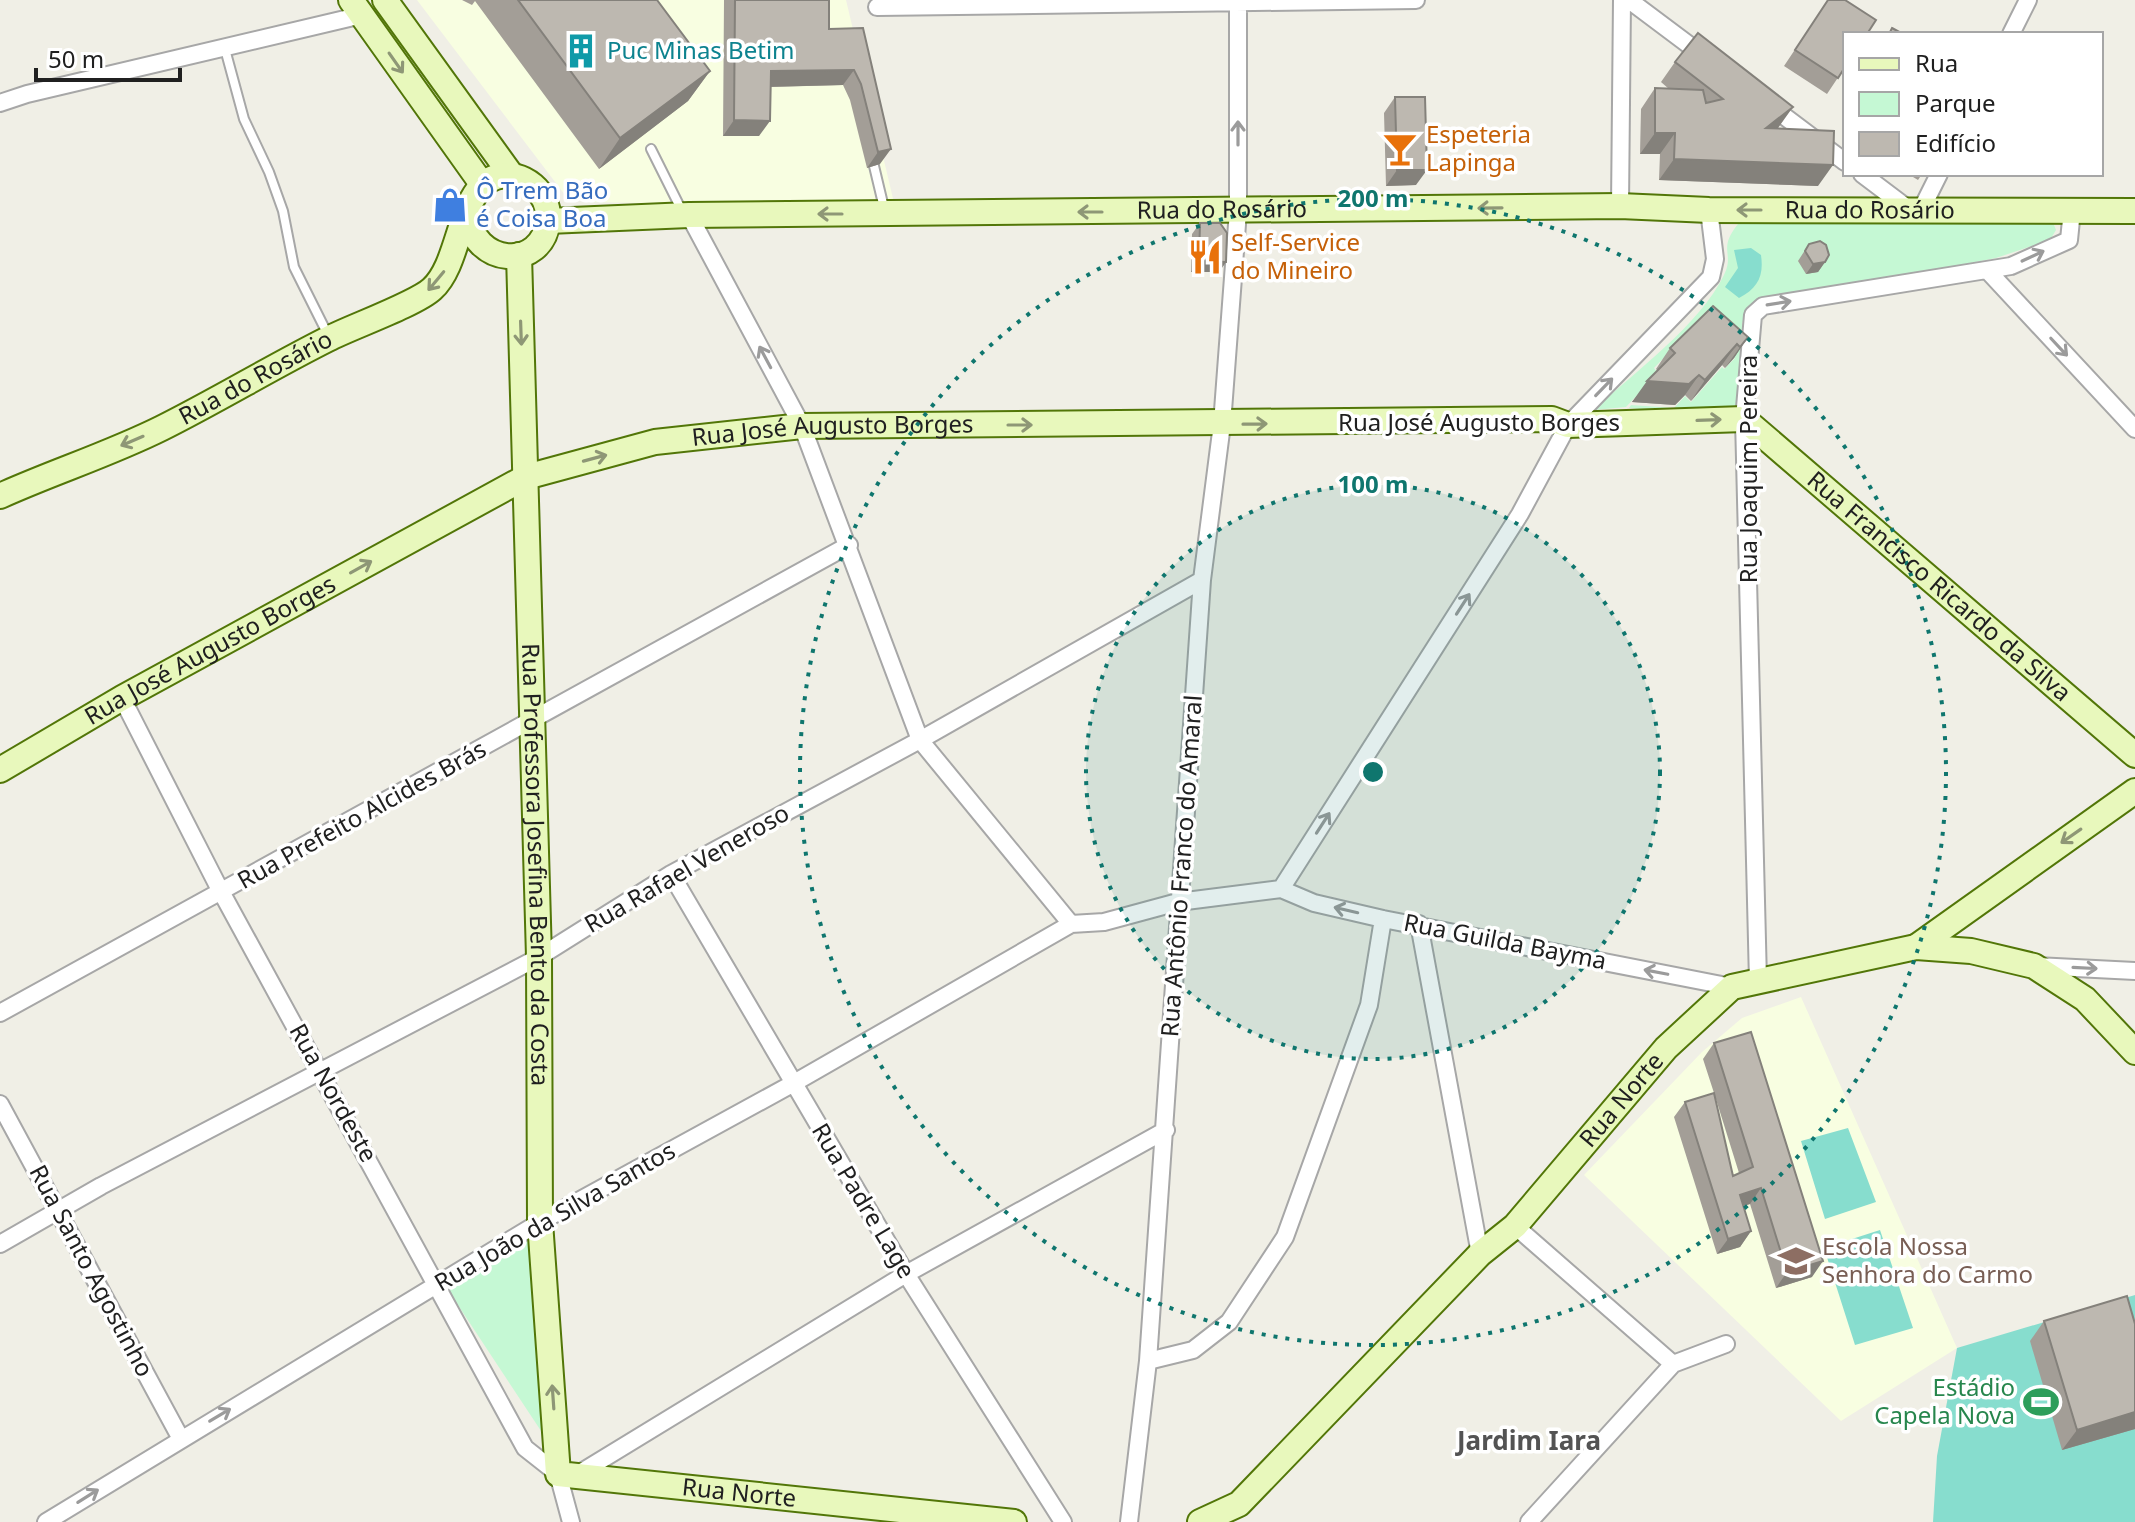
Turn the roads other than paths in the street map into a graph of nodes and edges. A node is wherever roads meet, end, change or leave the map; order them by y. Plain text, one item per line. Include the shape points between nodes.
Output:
1 (385, 0) edge
2 (1416, 0) edge
3 (1622, 0) edge
4 (1629, 0) edge
5 (2028, 0) edge
6 (1238, 2) edge
7 (877, 7) dead end
8 (356, 8) edge
9 (2012, 32) edge
10 (225, 49) junction
11 (1718, 67) edge
12 (1756, 95) edge
13 (0, 103) edge
14 (651, 149) dead end
15 (1843, 160) edge
16 (874, 166) edge
17 (512, 176) junction
18 (1865, 176) edge
19 (1938, 176) edge
20 (482, 184) junction
21 (1620, 206) junction
22 (1709, 210) junction
23 (2072, 210) junction
24 (1238, 211) junction
25 (2135, 211) edge
26 (467, 212) junction
27 (1916, 212) junction
28 (885, 214) junction
29 (686, 215) junction
30 (548, 221) junction
31 (519, 255) junction
32 (1987, 270) junction
33 (330, 338) junction
34 (1744, 419) junction
35 (1222, 424) junction
36 (1568, 425) junction
37 (802, 426) junction
38 (2135, 429) edge
39 (526, 477) junction
40 (0, 496) edge
41 (849, 545) junction
42 (1202, 580) junction
43 (122, 698) junction
44 (532, 721) junction
45 (920, 740) junction
46 (2135, 755) edge
47 (0, 770) edge
48 (2135, 791) edge
49 (671, 874) junction
50 (1281, 889) junction
51 (222, 893) junction
52 (1178, 902) junction
53 (1383, 919) junction
54 (1071, 924) junction
55 (1419, 924) junction
56 (1916, 947) junction
57 (539, 957) junction
58 (2034, 966) junction
59 (2135, 971) edge
60 (1758, 981) junction
61 (1732, 987) junction
62 (0, 1013) edge
63 (2135, 1052) edge
64 (321, 1070) junction
65 (794, 1083) junction
66 (0, 1104) edge
67 (1166, 1130) junction
68 (59, 1211) junction
69 (540, 1222) junction
70 (1515, 1226) junction
71 (0, 1244) edge
72 (1480, 1254) junction
73 (906, 1274) junction
74 (438, 1284) junction
75 (1726, 1344) dead end
76 (1148, 1361) junction
77 (1673, 1364) junction
78 (181, 1439) junction
79 (566, 1475) junction
80 (46, 1522) edge
81 (571, 1522) edge
82 (1014, 1522) edge
83 (1063, 1522) edge
84 (1129, 1522) edge
85 (1200, 1522) edge
86 (1529, 1522) edge

1 - 17 street
2 - 6 street
3 - 21 street
4 - 11 street
5 - 9 street
6 - 7 street
24 -> 6 street, Rua Antônio Franco do Amaral
8 - 10 street
8 -> 20 street
10 - 13 street
10 - 33 lane via 244,119 283,211 294,267
12 - 15 street
14 - 29 lane
16 - 28 lane
17 - 20 street
17 - 30 street via 539,191
18 - 27 street
19 - 27 street
20 - 26 street
21 - 22 street, Rua do Rosário
21 -> 24 street, Rua do Rosário
27 -> 22 street, Rua do Rosário
36 -> 22 street via 1711,277 1715,259
23 - 25 street, Rua do Rosário
23 - 27 street, Rua do Rosário
32 -> 23 street, Rua Joaquim Pereira via 2011,266 2069,240
24 -> 28 street, Rua do Rosário
24 - 35 street, Rua Antônio Franco do Amaral
26 - 31 street via 476,242 488,252
26 -> 33 street, Rua do Rosário via 452,260 431,290
28 -> 29 street, Rua do Rosário
29 - 30 street, Rua do Rosário
37 -> 29 street
30 - 31 street via 533,248
31 -> 39 street, Rua Professora Josefina Bento da Costa
34 -> 32 street, Rua Joaquim Pereira via 1750,324 1763,306
32 -> 38 street
33 -> 40 street, Rua do Rosário via 161,429
36 -> 34 street, Rua José Augusto Borges
34 - 46 street, Rua Francisco Ricardo da Silva
34 - 60 street, Rua Joaquim Pereira
35 -> 36 street, Rua José Augusto Borges via 1552,419
37 -> 35 street, Rua José Augusto Borges
35 - 42 street, Rua Antônio Franco do Amaral
50 -> 36 street via 1520,514
39 -> 37 street, Rua José Augusto Borges via 655,442
37 - 41 street
43 -> 39 street, Rua José Augusto Borges
39 - 44 street, Rua Professora Josefina Bento da Costa
41 - 44 street, Rua Prefeito Alcides Brás
41 - 45 street
42 - 45 street, Rua Rafael Veneroso
42 - 52 street, Rua Antônio Franco do Amaral
43 - 47 street, Rua José Augusto Borges
43 - 51 street, Rua Nordeste
44 - 51 street, Rua Prefeito Alcides Brás
44 - 57 street, Rua Professora Josefina Bento da Costa
45 - 49 street, Rua Rafael Veneroso
45 - 54 street
48 -> 56 street
49 - 57 street, Rua Rafael Veneroso
49 - 65 street, Rua Padre Lage
50 - 52 street
53 -> 50 street, Rua Guilda Bayma via 1314,903
51 - 62 street, Rua Prefeito Alcides Brás
51 - 64 street, Rua Nordeste
52 - 54 street via 1104,922
52 - 67 street, Rua Antônio Franco do Amaral
53 - 55 street, Rua Guilda Bayma
53 - 76 street via 1369,1005 1285,1237 1229,1322 1193,1350
54 - 65 street, Rua João da Silva Santos
61 -> 55 street, Rua Guilda Bayma
55 - 72 street
56 - 58 street, Rua Norte via 1971,951
56 - 60 street, Rua Norte
57 - 64 street, Rua Rafael Veneroso
57 - 69 street, Rua Professora Josefina Bento da Costa
58 -> 59 street
58 - 63 street, Rua Norte via 2085,999
60 - 61 street, Rua Norte
61 - 70 street, Rua Norte via 1666,1048
64 - 68 street, Rua Rafael Veneroso
64 - 74 street, Rua Nordeste
65 - 69 street, Rua João da Silva Santos
65 - 73 street, Rua Padre Lage
66 - 68 street, Rua Santo Agostinho
67 - 73 street
67 - 76 street, Rua Antônio Franco do Amaral
68 - 71 street, Rua Rafael Veneroso
68 - 78 street, Rua Santo Agostinho
69 - 74 street, Rua João da Silva Santos
79 -> 69 street, Rua Professora Josefina Bento da Costa
70 - 72 street, Rua Norte
70 - 77 street
72 - 85 street, Rua Norte via 1239,1504
73 - 79 street
73 - 83 street, Rua Padre Lage
78 -> 74 street, Rua João da Silva Santos
74 - 79 street, Rua Nordeste via 525,1448
75 - 77 street
76 - 84 street, Rua Antônio Franco do Amaral
77 - 86 street
80 -> 78 street, Rua João da Silva Santos
79 - 81 street
79 - 82 street, Rua Norte

